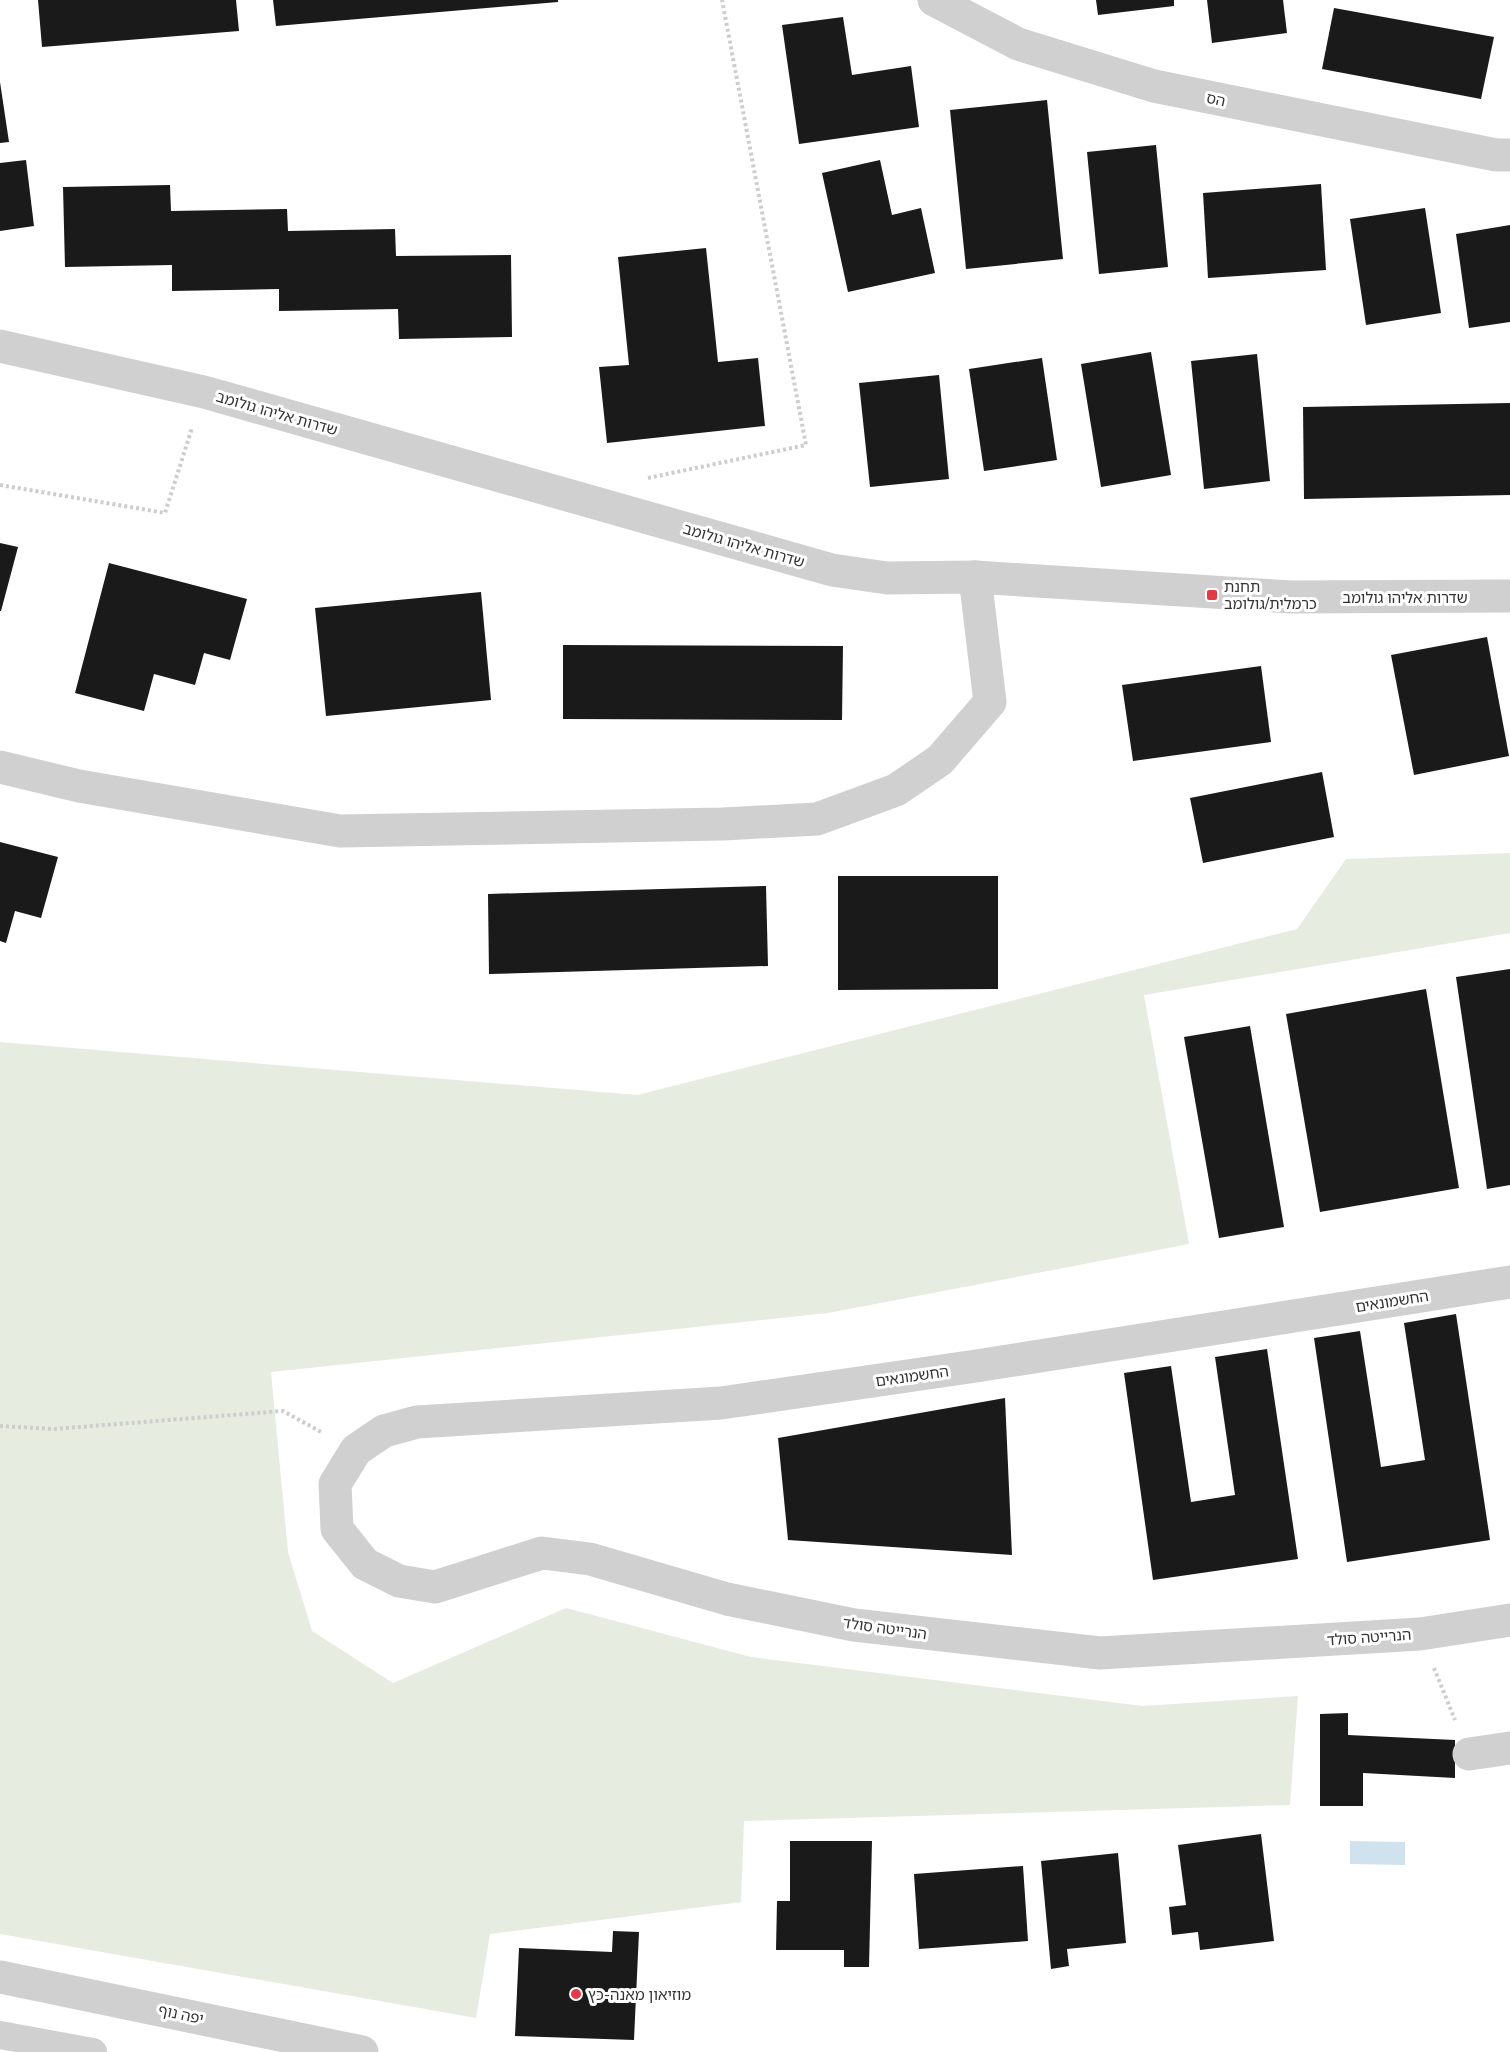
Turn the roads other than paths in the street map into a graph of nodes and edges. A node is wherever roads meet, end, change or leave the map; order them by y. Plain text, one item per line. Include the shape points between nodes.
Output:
1 (934, 0) edge
2 (1510, 155) edge
3 (0, 346) edge
4 (975, 577) junction
5 (1510, 596) edge
6 (0, 766) edge
7 (1510, 1282) edge
8 (335, 1484) joint
9 (1510, 1620) edge
10 (1510, 1748) edge
11 (1469, 1754) road end
12 (0, 1977) edge
13 (0, 2035) edge
14 (93, 2052) edge
15 (362, 2052) edge

1 - 2 street, הס via 1018,44 1154,86
3 - 4 street, שדרות אליהו גולומב via 204,392 832,570 887,578
4 - 5 street, שדרות אליהו גולומב via 1291,597
4 - 6 street via 990,702 940,760 896,790 817,819 340,831 80,786
7 - 8 street, החשמונאים via 721,1403 417,1422 384,1431 356,1450
8 - 9 street, הנרייטה סולד via 337,1529 365,1564 399,1581 435,1587 542,1553 590,1558 728,1599 854,1625 1100,1653 1420,1634
10 - 11 street
12 - 15 street, יפה נוף
13 - 14 street

